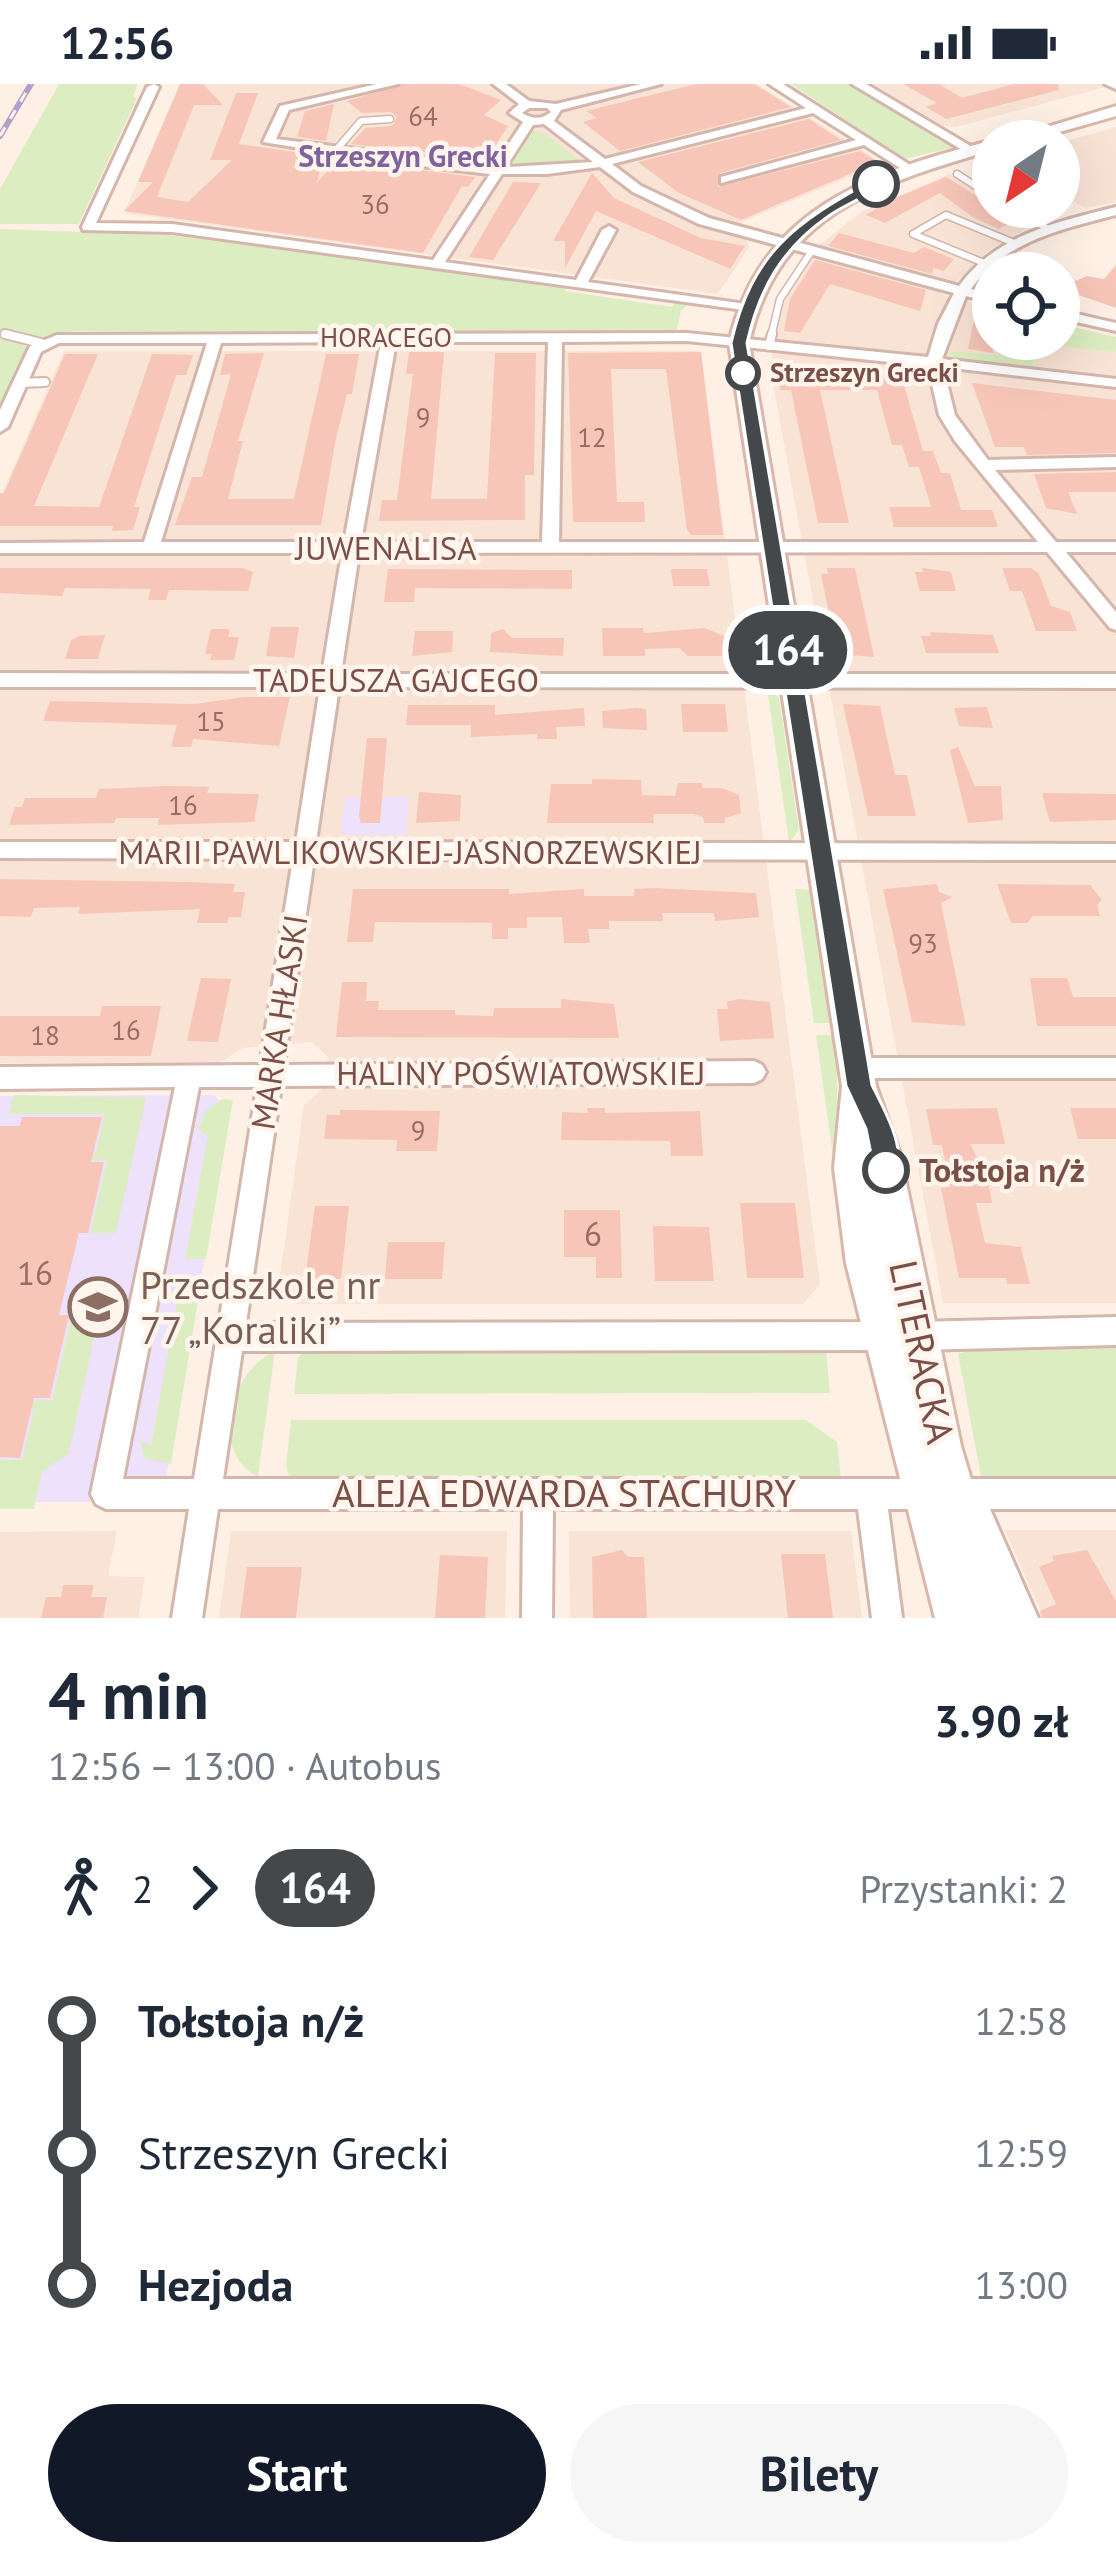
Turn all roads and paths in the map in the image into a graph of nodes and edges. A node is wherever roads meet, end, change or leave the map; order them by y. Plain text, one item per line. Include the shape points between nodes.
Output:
1 (392, 84) edge
2 (499, 84) edge
3 (655, 84) edge
4 (775, 84) edge
5 (858, 84) edge
6 (153, 87) dead end
7 (526, 104) junction
8 (815, 110) junction
9 (1116, 111) edge
10 (551, 114) junction
11 (390, 119) dead end
12 (530, 121) junction
13 (1080, 121) edge
14 (865, 141) junction
15 (972, 142) edge
16 (338, 149) junction
17 (972, 151) edge
18 (602, 163) junction
19 (498, 170) junction
20 (912, 170) junction
21 (956, 174) dead end
22 (725, 180) dead end
23 (972, 184) edge
24 (1116, 211) edge
25 (1047, 228) edge
26 (609, 230) dead end
27 (1050, 230) junction
28 (1014, 243) junction
29 (784, 246) junction
30 (811, 252) junction
31 (1000, 252) edge
32 (972, 258) edge
33 (436, 264) junction
34 (972, 276) edge
35 (580, 285) junction
36 (959, 291) junction
37 (972, 294) edge
38 (699, 302) junction
39 (746, 308) junction
40 (1080, 319) edge
41 (1116, 327) edge
42 (4, 334) dead end
43 (687, 337) junction
44 (215, 339) junction
45 (389, 339) junction
46 (555, 339) junction
47 (739, 343) junction
48 (38, 346) junction
49 (770, 346) junction
50 (934, 362) junction
51 (45, 382) dead end
52 (19, 383) junction
53 (1116, 383) edge
54 (0, 427) edge
55 (1116, 462) edge
56 (983, 466) junction
57 (1052, 546) junction
58 (550, 547) junction
59 (1116, 547) edge
60 (0, 548) edge
61 (151, 548) junction
62 (351, 548) junction
63 (771, 548) junction
64 (1116, 624) edge
65 (0, 680) edge
66 (333, 680) junction
67 (793, 680) junction
68 (1116, 681) edge
69 (305, 849) junction
70 (0, 850) edge
71 (1116, 853) edge
72 (821, 854) junction
73 (1116, 1068) edge
74 (754, 1072) dead end
75 (271, 1075) junction
76 (857, 1077) junction
77 (0, 1078) edge
78 (189, 1078) junction
79 (1116, 1331) edge
80 (231, 1336) junction
81 (899, 1336) junction
82 (871, 1492) junction
83 (538, 1493) junction
84 (948, 1493) junction
85 (207, 1494) junction
86 (1116, 1494) edge
87 (188, 1618) edge
88 (538, 1618) edge
89 (887, 1618) edge
90 (957, 1618) edge
91 (990, 1618) edge
92 (1023, 1618) edge

1 - 16 street via 284,108 269,142
2 - 7 street
3 - 10 street
4 - 8 street
5 - 15 street
6 - 33 street via 88,226 172,228
7 - 10 street
7 - 12 street via 514,113
8 - 14 street
8 - 18 street
9 - 13 street
10 - 12 street
10 - 18 street
11 - 16 lane via 361,121
12 - 19 street
14 - 20 street
14 - 22 street
16 - 19 street
17 - 20 street, LITERACKA
18 - 19 street
18 - 29 street via 670,206
19 - 33 street
20 - 29 street, LITERACKA via 841,201
21 - 23 lane
24 - 27 street
25 - 27 lane
26 - 35 street
27 - 28 street
28 - 31 street
28 - 32 lane via 946,215 913,234
29 - 30 street
29 - 39 street, LITERACKA
30 - 36 street
30 - 49 lane via 780,299
33 - 35 street
34 - 36 street
35 - 38 street
36 - 37 street
36 - 50 street
38 - 39 street
38 - 43 street via 689,312
39 - 47 street, LITERACKA
40 - 41 street
42 - 48 lane
43 - 46 street, HORACEGO
43 - 47 street, HORACEGO
44 - 45 street, HORACEGO
44 - 48 street, HORACEGO via 57,339
44 - 61 street
45 - 46 street, HORACEGO
45 - 62 street, MARKA HŁASKI
46 - 58 street
47 - 49 street, HORACEGO
47 - 63 street, LITERACKA
48 - 52 street
49 - 50 street, HORACEGO
50 - 53 street, HORACEGO
50 - 56 street via 947,415
51 - 52 lane
52 - 54 street
55 - 56 street
56 - 57 street
57 - 59 street, JUWENALISA
57 - 63 street, JUWENALISA
57 - 64 street
58 - 62 street, JUWENALISA
58 - 63 street, JUWENALISA
60 - 61 street, JUWENALISA
61 - 62 street, JUWENALISA
62 - 66 street, MARKA HŁASKI
63 - 67 street, LITERACKA
65 - 66 street, TADEUSZA GAJCEGO
66 - 67 street, TADEUSZA GAJCEGO
66 - 69 street, MARKA HŁASKI
67 - 68 street, TADEUSZA GAJCEGO
67 - 72 street, LITERACKA
69 - 70 street, MARII PAWLIKOWSKIEJ-JASNORZEWSKIEJ
69 - 72 street, MARII PAWLIKOWSKIEJ-JASNORZEWSKIEJ
69 - 75 street, MARKA HŁASKI
71 - 72 street, MARII PAWLIKOWSKIEJ-JASNORZEWSKIEJ
72 - 76 street, LITERACKA
73 - 76 street
74 - 75 street, HALINY POŚWIATOWSKIEJ
75 - 78 street, HALINY POŚWIATOWSKIEJ
75 - 80 street, MARKA HŁASKI
76 - 81 street, LITERACKA via 855,1184
77 - 78 street, HALINY POŚWIATOWSKIEJ
78 - 85 street, ALEJA EDWARDA STACHURY via 106,1494
79 - 81 street
80 - 81 street
80 - 85 street, MARKA HŁASKI
81 - 84 street, LITERACKA
82 - 83 street, ALEJA EDWARDA STACHURY
82 - 84 street, ALEJA EDWARDA STACHURY
82 - 89 street
83 - 85 street, ALEJA EDWARDA STACHURY
83 - 88 street
84 - 86 street, ALEJA EDWARDA STACHURY
84 - 90 street, LITERACKA
84 - 91 street, LITERACKA
84 - 92 street
85 - 87 street, MARKA HŁASKI

